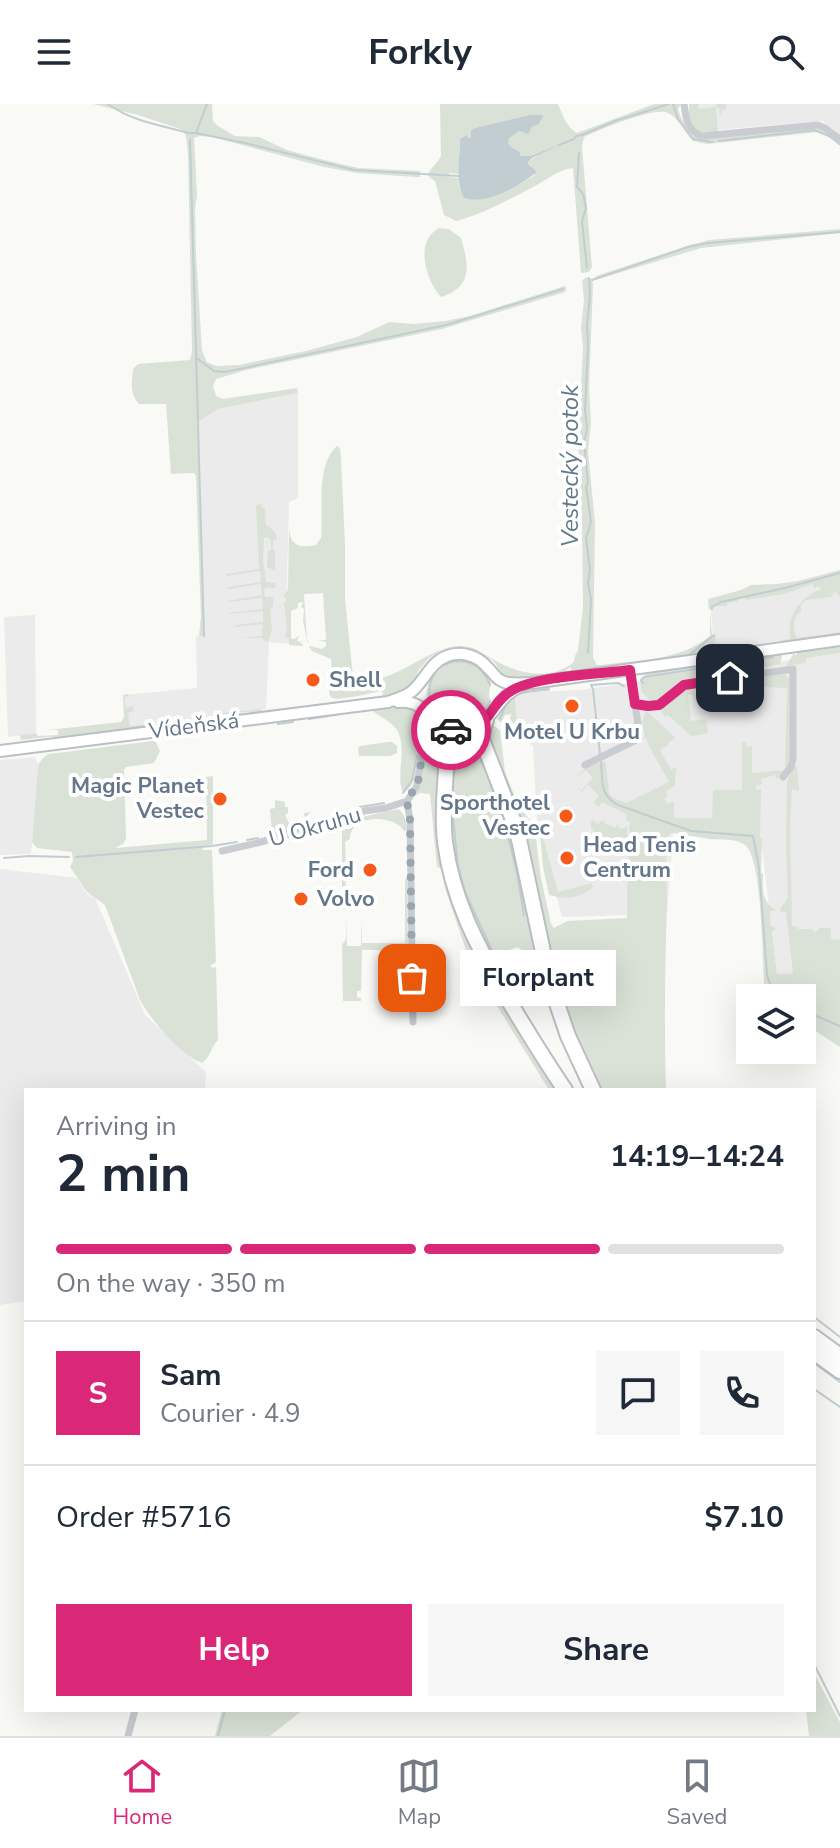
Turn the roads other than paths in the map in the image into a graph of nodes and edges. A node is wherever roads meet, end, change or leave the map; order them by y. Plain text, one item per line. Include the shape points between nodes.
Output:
1 (684, 104) edge
2 (840, 139) edge
3 (840, 640) edge
4 (630, 670) junction
5 (492, 672) junction
6 (425, 676) junction
7 (532, 683) junction
8 (388, 702) junction
9 (635, 704) junction
10 (490, 714) junction
11 (433, 719) junction
12 (0, 751) edge
13 (585, 765) dead end
14 (783, 777) dead end
15 (407, 801) junction
16 (222, 851) dead end
17 (413, 1022) dead end
18 (564, 1088) edge
19 (592, 1088) edge
20 (816, 1338) edge
21 (816, 1353) edge
22 (840, 1356) edge
23 (840, 1371) edge
24 (134, 1712) edge
25 (128, 1736) edge

1 - 2 street via 690,128 702,136 818,125
3 - 4 main road, Vídeňská
4 - 7 main road, Vídeňská
4 - 9 street
5 - 6 main road, Vídeňská via 478,659 458,654 440,660
5 - 7 main road, Vídeňská via 507,683
5 - 10 main road via 498,690
6 - 8 main road, Vídeňská via 410,693
6 - 11 main road via 421,693
7 - 10 main road, Vídeňská via 510,691
8 - 11 main road, Vídeňská via 412,702
8 - 12 main road, Vídeňská
9 - 13 street via 640,738
9 - 14 street via 659,705 684,685 793,669 793,759
10 - 11 main road, Vídeňská via 463,730
10 - 19 highway via 481,737 517,830 549,980
11 - 15 street via 421,734 418,782
11 - 18 highway via 447,743 444,827 458,899 494,974
15 - 16 street, U Okruhu via 364,811 336,825
15 - 17 street
20 - 22 highway
21 - 23 highway
24 - 25 street

